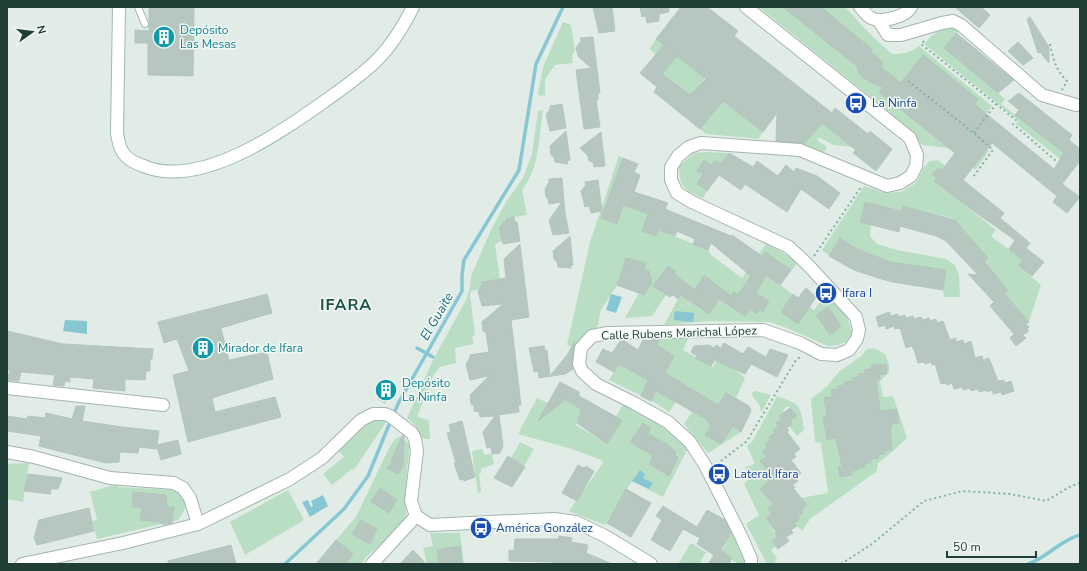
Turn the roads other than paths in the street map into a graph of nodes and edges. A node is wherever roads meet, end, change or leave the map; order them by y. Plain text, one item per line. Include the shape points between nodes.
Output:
1 (119, 7) edge
2 (138, 7) edge
3 (413, 7) edge
4 (746, 7) edge
5 (860, 7) edge
6 (911, 7) edge
7 (879, 21) junction
8 (145, 24) dead end
9 (1076, 105) dead end
10 (7, 388) edge
11 (163, 405) dead end
12 (7, 452) edge
13 (416, 516) junction
14 (198, 524) junction
15 (22, 564) edge
16 (372, 564) edge
17 (650, 564) edge
18 (751, 564) edge

1 - 3 street via 117,133 121,150 131,162 173,172 215,165 288,127 355,79 378,59
2 - 8 lane
4 - 18 street, Calle Rubens Marichal López via 910,138 917,154 916,166 911,176 900,183 887,186 800,150 702,143 689,147 678,156 671,167 671,180 677,193 692,202 789,247 856,317 859,330 857,339 849,350 837,355 821,354 800,343 763,330 608,333 592,336 581,348 579,364 582,371 596,384 668,422 690,442 741,536
5 - 7 street via 870,18
6 - 7 street via 901,14
7 - 9 street via 888,35 901,35 953,21 961,25 1042,95
10 - 11 street
12 - 14 street via 110,478 174,483 183,488 190,498
13 - 14 street via 411,501 417,451 415,439 405,426 390,416 372,414 361,420 322,458 290,479
13 - 16 street
13 - 17 street via 430,525 554,519 576,522 605,536
14 - 15 street

